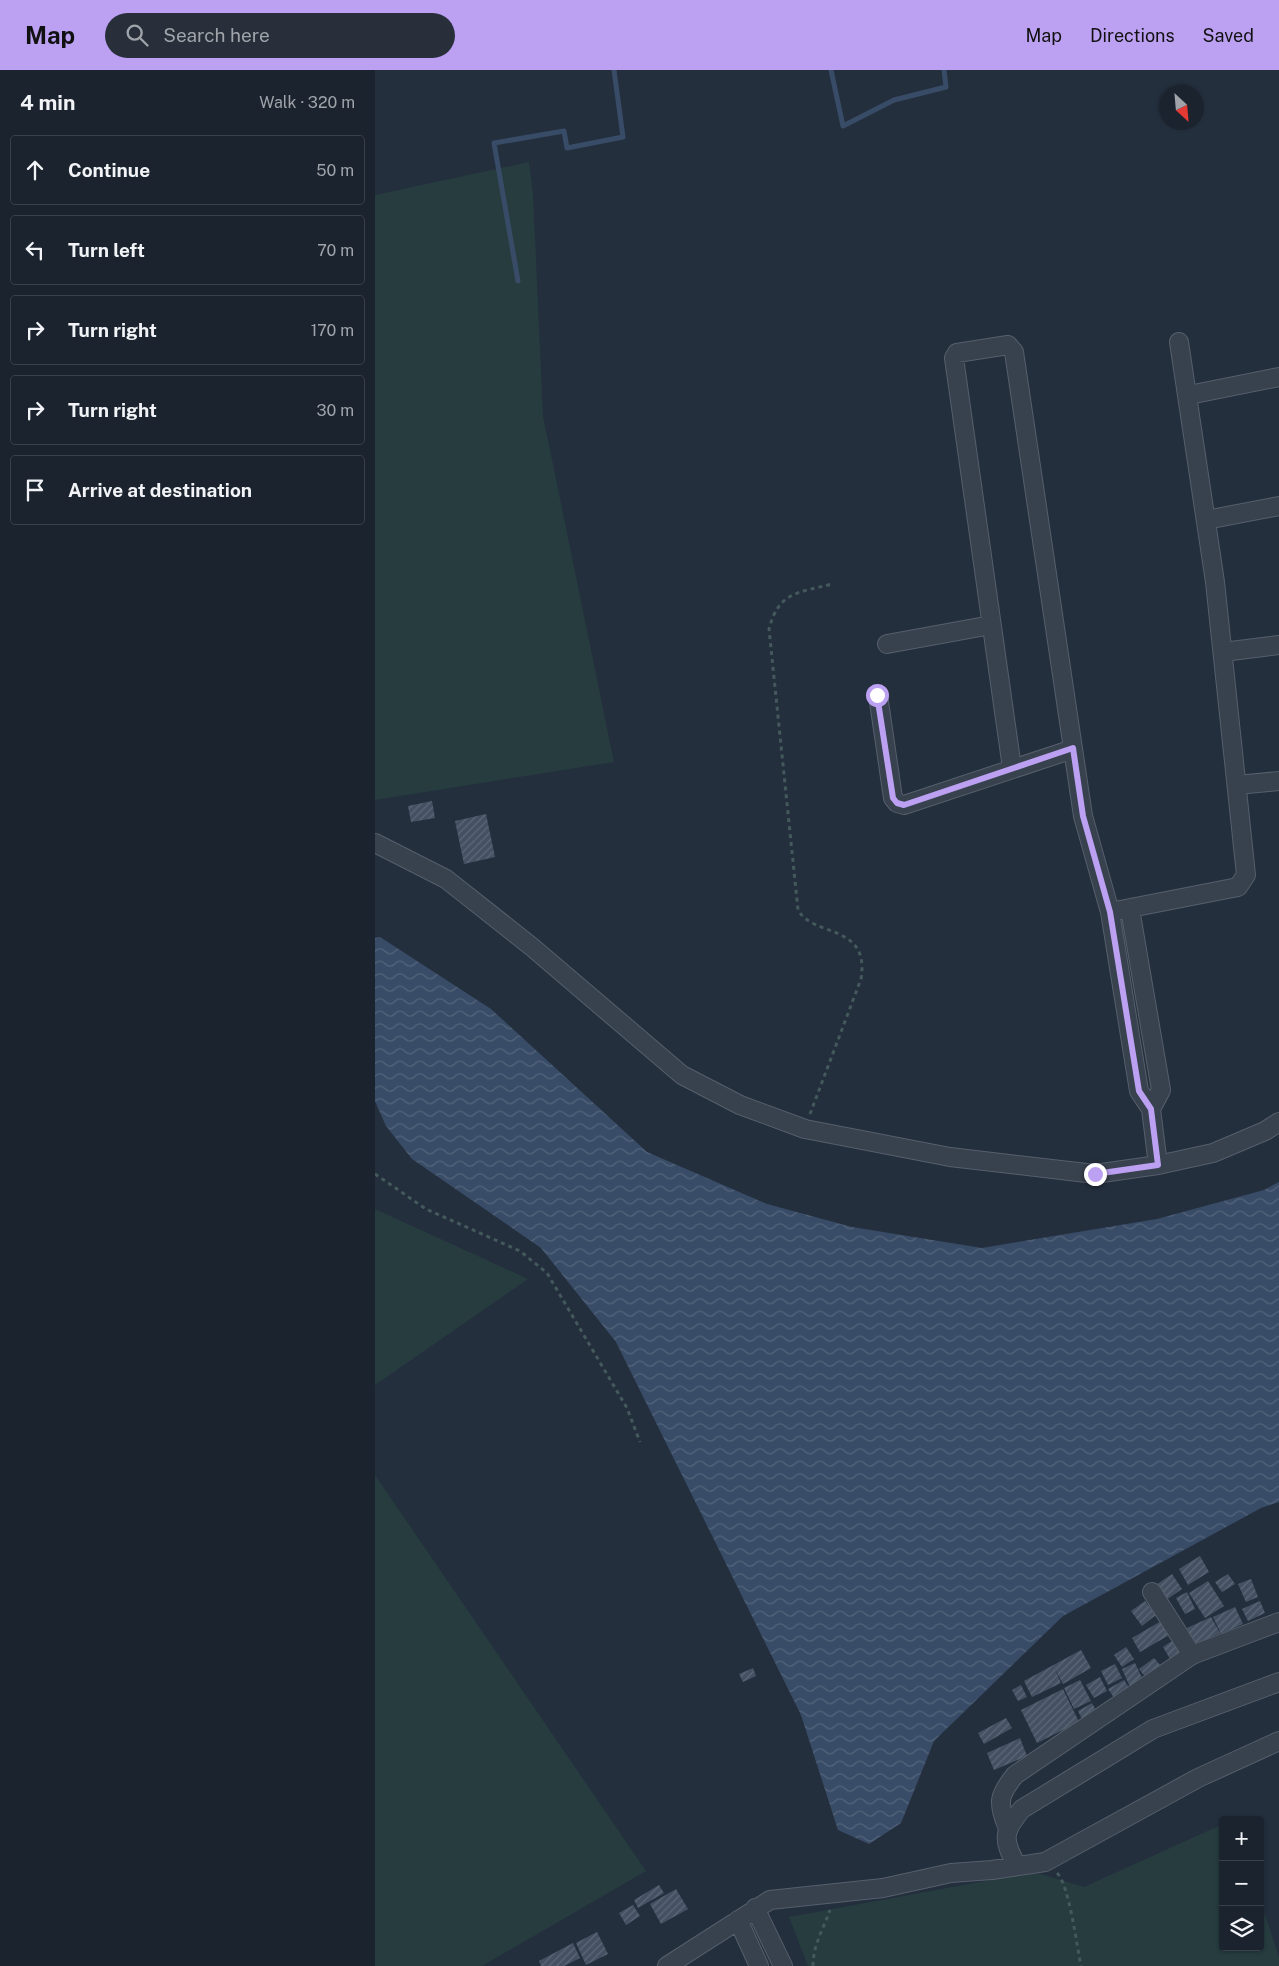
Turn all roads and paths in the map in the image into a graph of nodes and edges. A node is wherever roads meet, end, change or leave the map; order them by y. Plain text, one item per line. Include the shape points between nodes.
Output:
1 (1179, 342) dead end
2 (1279, 377) edge
3 (1189, 395) junction
4 (1279, 506) edge
5 (1207, 520) junction
6 (832, 584) dead end
7 (991, 625) junction
8 (887, 644) dead end
9 (1279, 645) edge
10 (1223, 652) junction
11 (877, 695) dead end
12 (1073, 748) junction
13 (1012, 768) junction
14 (1279, 781) edge
15 (1237, 785) junction
16 (375, 843) edge
17 (1131, 909) junction
18 (1110, 912) junction
19 (1151, 1109) junction
20 (1279, 1122) edge
21 (805, 1128) junction
22 (1158, 1165) junction
23 (375, 1174) edge
24 (640, 1442) dead end
25 (1151, 1592) dead end
26 (1279, 1622) edge
27 (1191, 1655) junction
28 (1279, 1682) edge
29 (1279, 1741) edge
30 (1007, 1826) junction
31 (1045, 1862) junction
32 (1017, 1866) junction
33 (835, 1893) junction
34 (755, 1908) junction
35 (738, 1920) junction
36 (667, 1966) edge
37 (759, 1966) edge
38 (783, 1966) edge
39 (813, 1966) edge
40 (1081, 1966) edge

1 - 3 street
2 - 3 street
3 - 5 street
4 - 5 street
5 - 10 street
6 - 21 path via 793,594 780,603 769,629 798,910 805,918 854,945 862,960 861,979
7 - 8 street
7 - 12 street via 954,358 957,353 1008,345 1014,352
7 - 13 street
9 - 10 street
10 - 15 street
11 - 13 street via 893,798 897,803 904,805
12 - 13 street
12 - 18 street via 1083,816
14 - 15 street
15 - 17 street via 1246,875 1238,888
16 - 21 street via 446,879 532,947 682,1075 740,1105
17 - 18 street
17 - 19 street via 1161,1090
18 - 19 street via 1139,1091
19 - 22 street
20 - 22 street via 1213,1153
21 - 22 street via 950,1157 1095,1174
23 - 24 path via 426,1209 520,1251 547,1273 627,1408
25 - 27 street
26 - 27 street
27 - 30 street via 1015,1774 1003,1789 999,1808
28 - 30 street via 1153,1729 1022,1809
29 - 31 street via 1198,1778
30 - 32 street via 1008,1850
31 - 32 street
31 - 40 path via 1062,1878
32 - 33 street via 951,1873 883,1888
33 - 34 street via 770,1900
33 - 39 path via 817,1940
34 - 35 street
34 - 38 street
35 - 36 street
35 - 37 street

